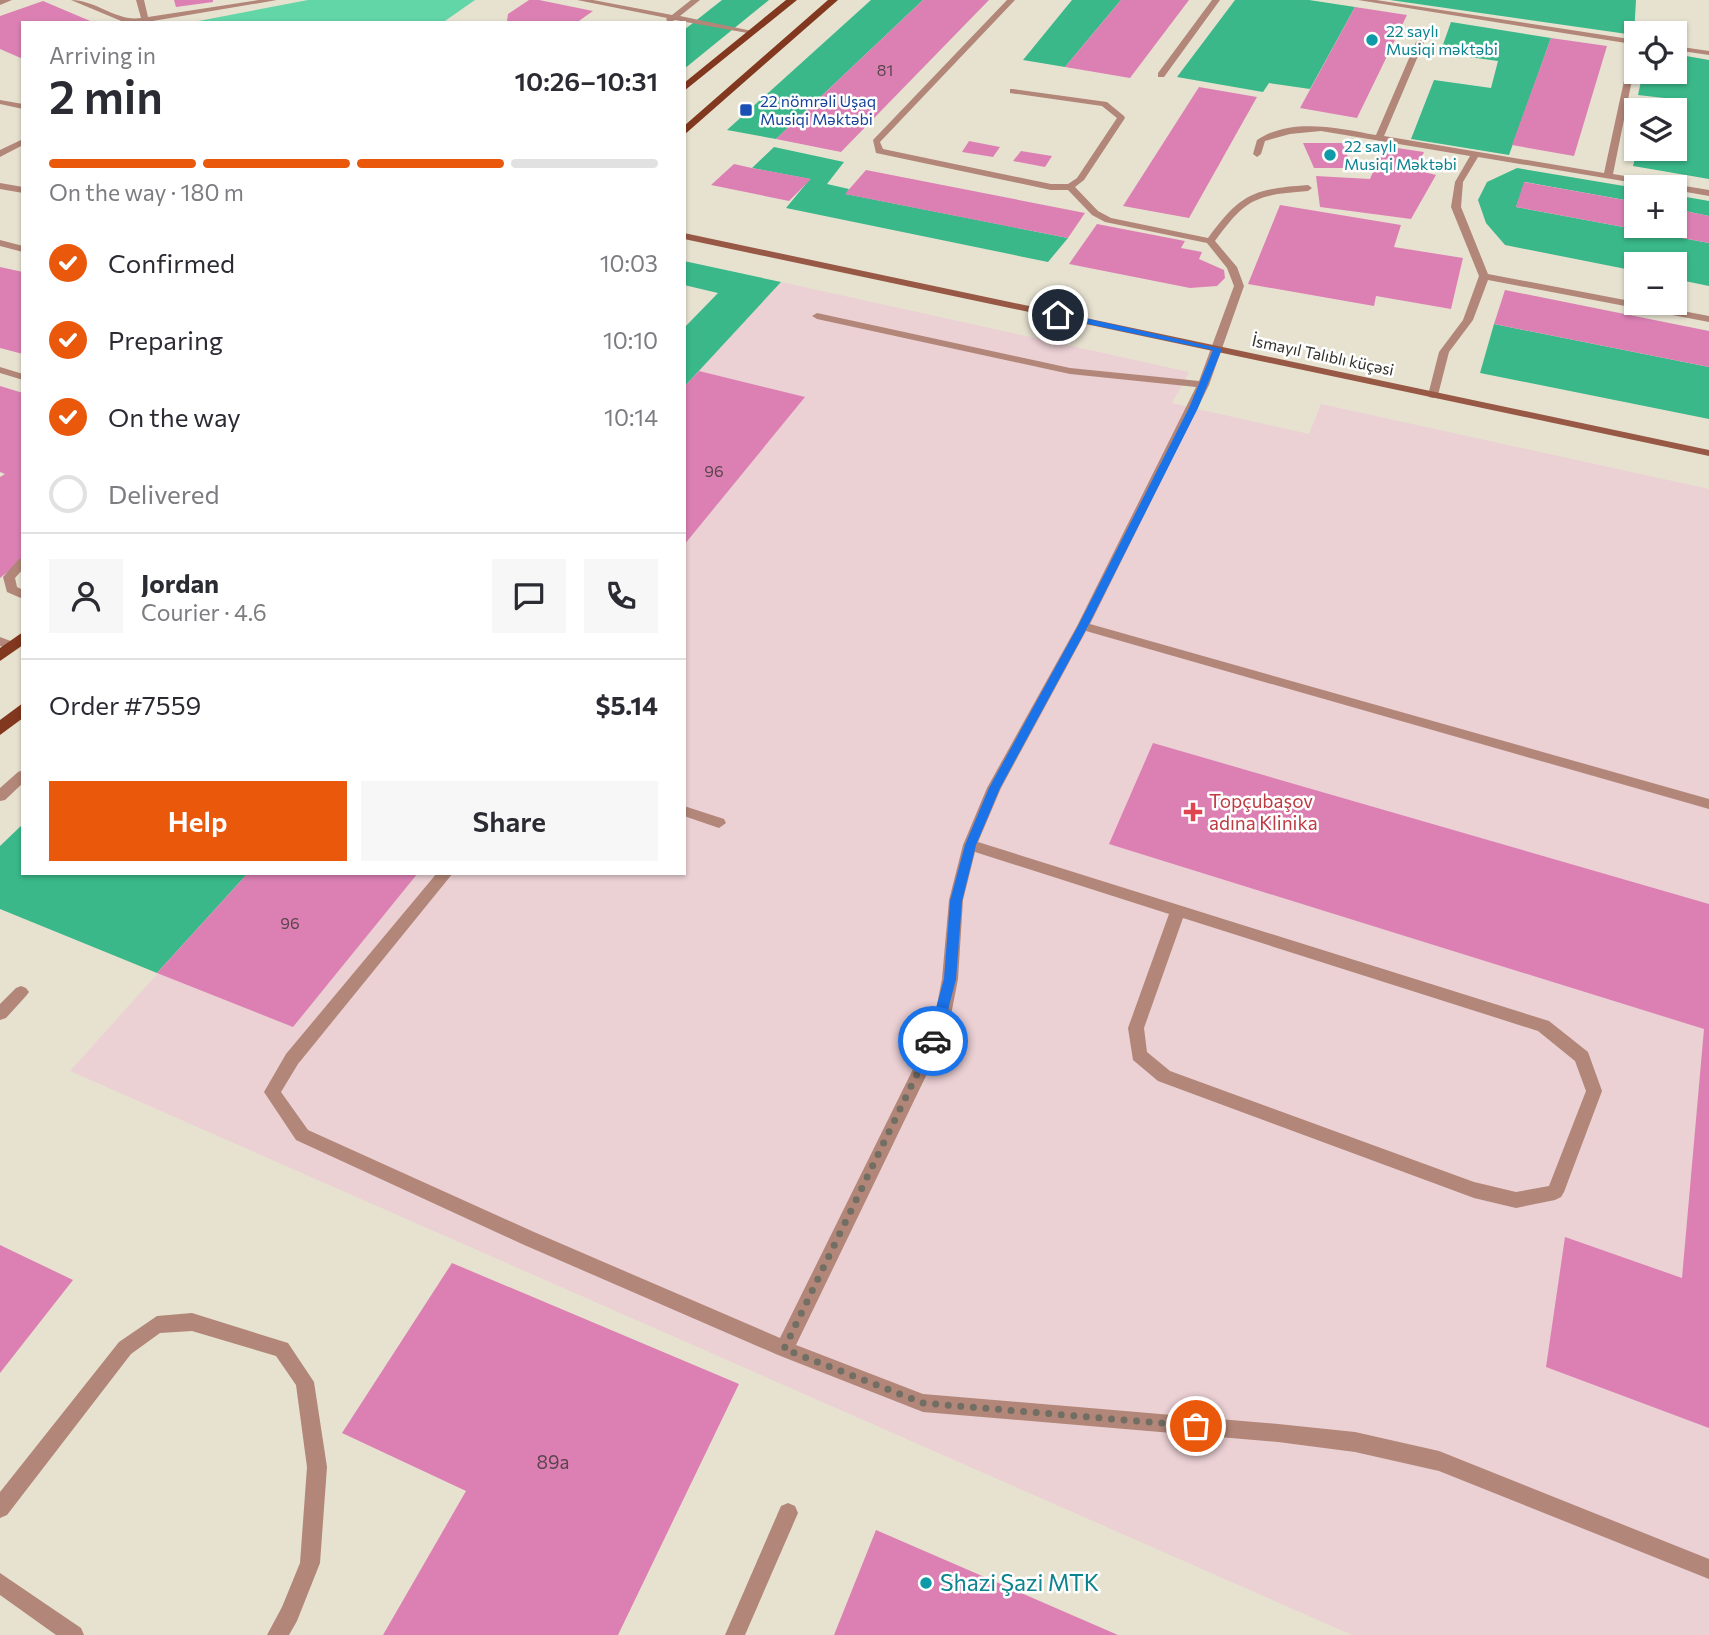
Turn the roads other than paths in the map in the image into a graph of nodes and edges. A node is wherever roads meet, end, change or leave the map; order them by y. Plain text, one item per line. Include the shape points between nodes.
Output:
1 (8, 0) edge
2 (75, 0) edge
3 (140, 0) edge
4 (273, 0) edge
5 (581, 0) edge
6 (696, 0) edge
7 (792, 0) edge
8 (833, 0) edge
9 (1012, 0) edge
10 (1216, 0) edge
11 (1362, 0) edge
12 (0, 3) edge
13 (145, 20) junction
14 (669, 20) edge
15 (129, 21) edge
16 (138, 21) edge
17 (686, 22) edge
18 (753, 32) junction
19 (1624, 41) edge
20 (1420, 42) dead end
21 (1687, 50) edge
22 (1709, 53) edge
23 (1161, 75) dead end
24 (1627, 84) edge
25 (686, 86) edge
26 (1013, 91) dead end
27 (0, 102) edge
28 (21, 107) edge
29 (686, 130) edge
30 (1379, 138) junction
31 (21, 142) edge
32 (0, 154) edge
33 (1258, 154) dead end
34 (1475, 154) junction
35 (1608, 176) junction
36 (0, 186) edge
37 (1070, 187) junction
38 (1308, 188) dead end
39 (21, 190) edge
40 (1709, 192) edge
41 (686, 236) edge
42 (1210, 241) junction
43 (0, 243) edge
44 (21, 248) edge
45 (1484, 276) junction
46 (817, 316) dead end
47 (1709, 319) edge
48 (1217, 349) junction
49 (0, 370) edge
50 (21, 376) edge
51 (1205, 385) junction
52 (1433, 395) junction
53 (1709, 453) edge
54 (21, 564) edge
55 (21, 594) edge
56 (1083, 626) junction
57 (21, 711) edge
58 (0, 729) edge
59 (21, 777) edge
60 (0, 796) edge
61 (1709, 804) edge
62 (686, 812) edge
63 (719, 823) dead end
64 (970, 845) junction
65 (444, 875) edge
66 (1178, 910) junction
67 (21, 992) dead end
68 (0, 1014) edge
69 (784, 1349) junction
70 (0, 1508) edge
71 (788, 1513) dead end
72 (1709, 1569) edge
73 (0, 1583) edge
74 (74, 1635) edge
75 (277, 1635) edge
76 (735, 1635) edge

1 - 12 lane
2 - 15 lane
3 - 13 lane
4 - 13 lane
5 - 14 lane
6 - 14 lane
7 - 18 main road
8 - 29 main road
9 - 37 lane via 876,142 878,151 1051,187
10 - 23 lane
11 - 19 lane
13 - 16 lane
17 - 18 lane
18 - 25 main road
20 - 30 lane
21 - 22 lane
24 - 35 lane
26 - 37 lane via 1104,104 1121,118 1080,180
27 - 28 lane
30 - 33 lane via 1321,128 1296,129 1261,140
30 - 34 lane
31 - 32 lane
34 - 35 lane
34 - 45 lane via 1459,182 1457,207
35 - 40 lane
36 - 39 lane
37 - 42 lane via 1108,220
38 - 42 lane via 1247,197 1232,209
41 - 48 street, İsmayıl Talıblı küçəsi
42 - 48 lane via 1232,267 1239,286
43 - 44 lane
45 - 47 lane
45 - 52 lane via 1468,320 1444,352
46 - 51 lane via 1070,371
48 - 51 lane
48 - 52 street, İsmayıl Talıblı küçəsi
49 - 50 lane
51 - 56 lane
52 - 53 street, İsmayıl Talıblı küçəsi
54 - 55 lane via 9,577 11,589
56 - 61 lane
56 - 64 lane via 994,788
57 - 58 main road
59 - 60 lane
62 - 63 lane
64 - 66 lane
64 - 69 lane via 956,901 950,979 930,1051
65 - 69 lane via 292,1059 272,1092 302,1135
66 - 66 lane via 1542,1026 1582,1057 1594,1091 1555,1192 1516,1200 1474,1190 1164,1076 1139,1055 1136,1028
67 - 68 lane
69 - 72 lane via 923,1403 1291,1434 1356,1442 1439,1461
70 - 75 lane via 125,1348 157,1325 192,1322 282,1349 305,1382 317,1467 310,1563
71 - 76 lane
73 - 74 lane

